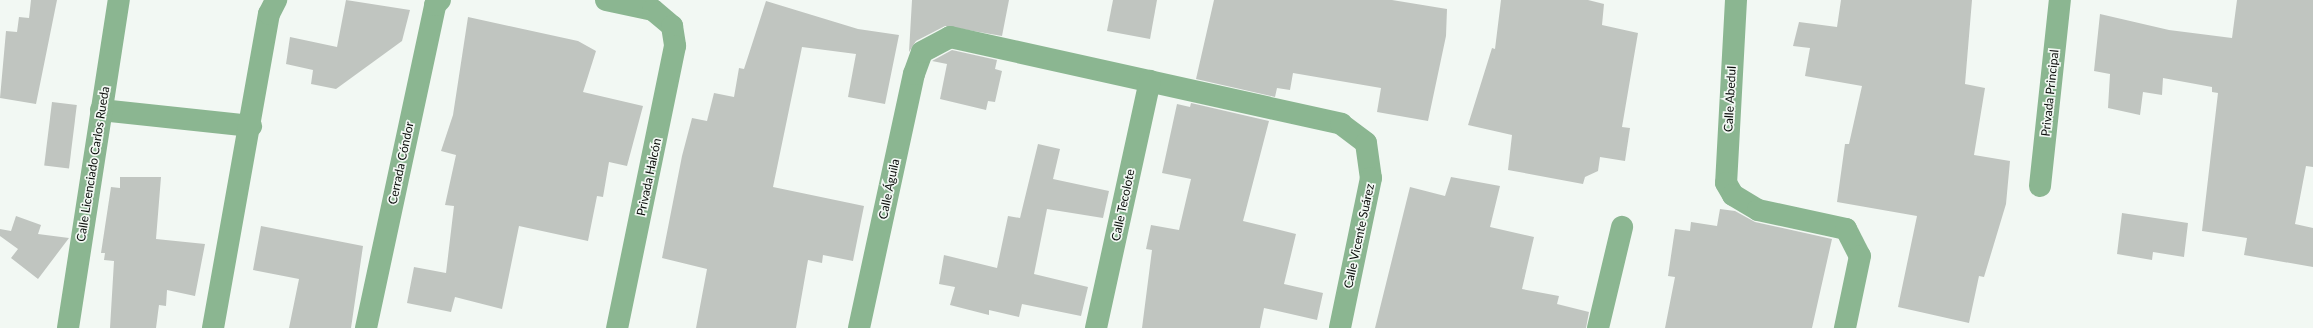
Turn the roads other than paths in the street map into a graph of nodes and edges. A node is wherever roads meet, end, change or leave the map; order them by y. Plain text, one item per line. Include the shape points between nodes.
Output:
1 (119, 0) edge
2 (276, 0) edge
3 (440, 0) edge
4 (606, 0) edge
5 (1736, 0) edge
6 (2060, 0) edge
7 (1150, 81) junction
8 (101, 110) junction
9 (251, 126) junction
10 (2040, 186) dead end
11 (1622, 226) dead end
12 (68, 328) edge
13 (213, 328) edge
14 (366, 328) edge
15 (618, 328) edge
16 (859, 328) edge
17 (1096, 328) edge
18 (1340, 328) edge
19 (1598, 328) edge
20 (1845, 328) edge

1 - 8 street, Calle Licenciado Carlos Rueda
2 - 9 street via 269,14
3 - 14 street, Cerrada Cóndor via 435,5
4 - 15 street, Privada Halcón via 653,10 672,26 675,46
5 - 20 street, Calle Abedul via 1726,183 1733,195 1758,210 1846,229 1860,256
6 - 10 street, Privada Principal
7 - 16 street, Calle Águila via 950,37 922,52 914,74
7 - 17 street, Calle Tecolote
7 - 18 street, Calle Vicente Suárez via 1341,124 1366,143 1371,178
8 - 9 street
8 - 12 street, Calle Licenciado Carlos Rueda
9 - 13 street
11 - 19 street

